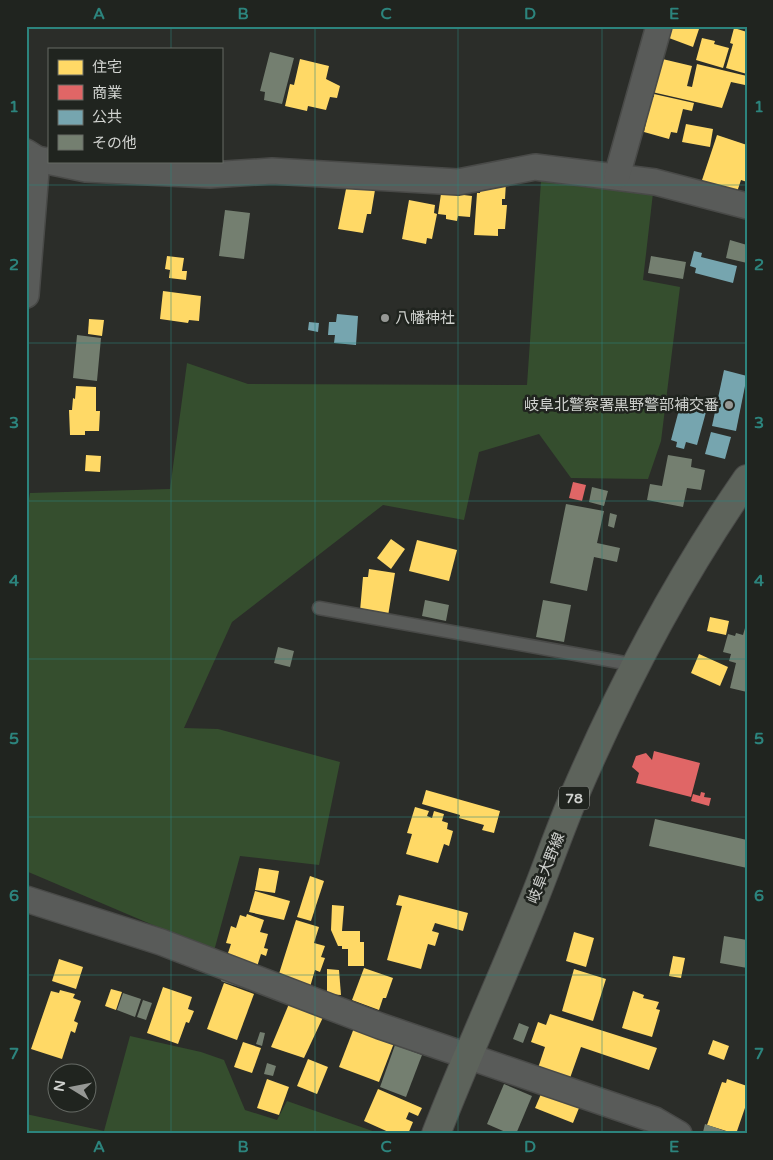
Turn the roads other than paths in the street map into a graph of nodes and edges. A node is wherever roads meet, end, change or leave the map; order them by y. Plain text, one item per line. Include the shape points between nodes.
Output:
1 (659, 26) edge
2 (32, 155) edge
3 (48, 159) edge
4 (59, 162) edge
5 (617, 176) junction
6 (747, 206) edge
7 (26, 296) edge
8 (747, 480) edge
9 (318, 608) dead end
10 (636, 665) junction
11 (26, 898) edge
12 (466, 1057) junction
13 (436, 1134) edge
14 (678, 1134) edge

1 - 5 street
2 - 3 street
2 - 7 street
4 - 5 street via 86,169 210,175 272,171 458,182 535,167
5 - 6 street via 655,182
8 - 10 main road, 岐阜大野線 / 78 via 714,527
9 - 10 lane
10 - 12 main road, 岐阜大野線 / 78 via 575,794
11 - 12 street via 160,942
12 - 13 main road, 岐阜大野線 / 78
12 - 14 street via 655,1120

